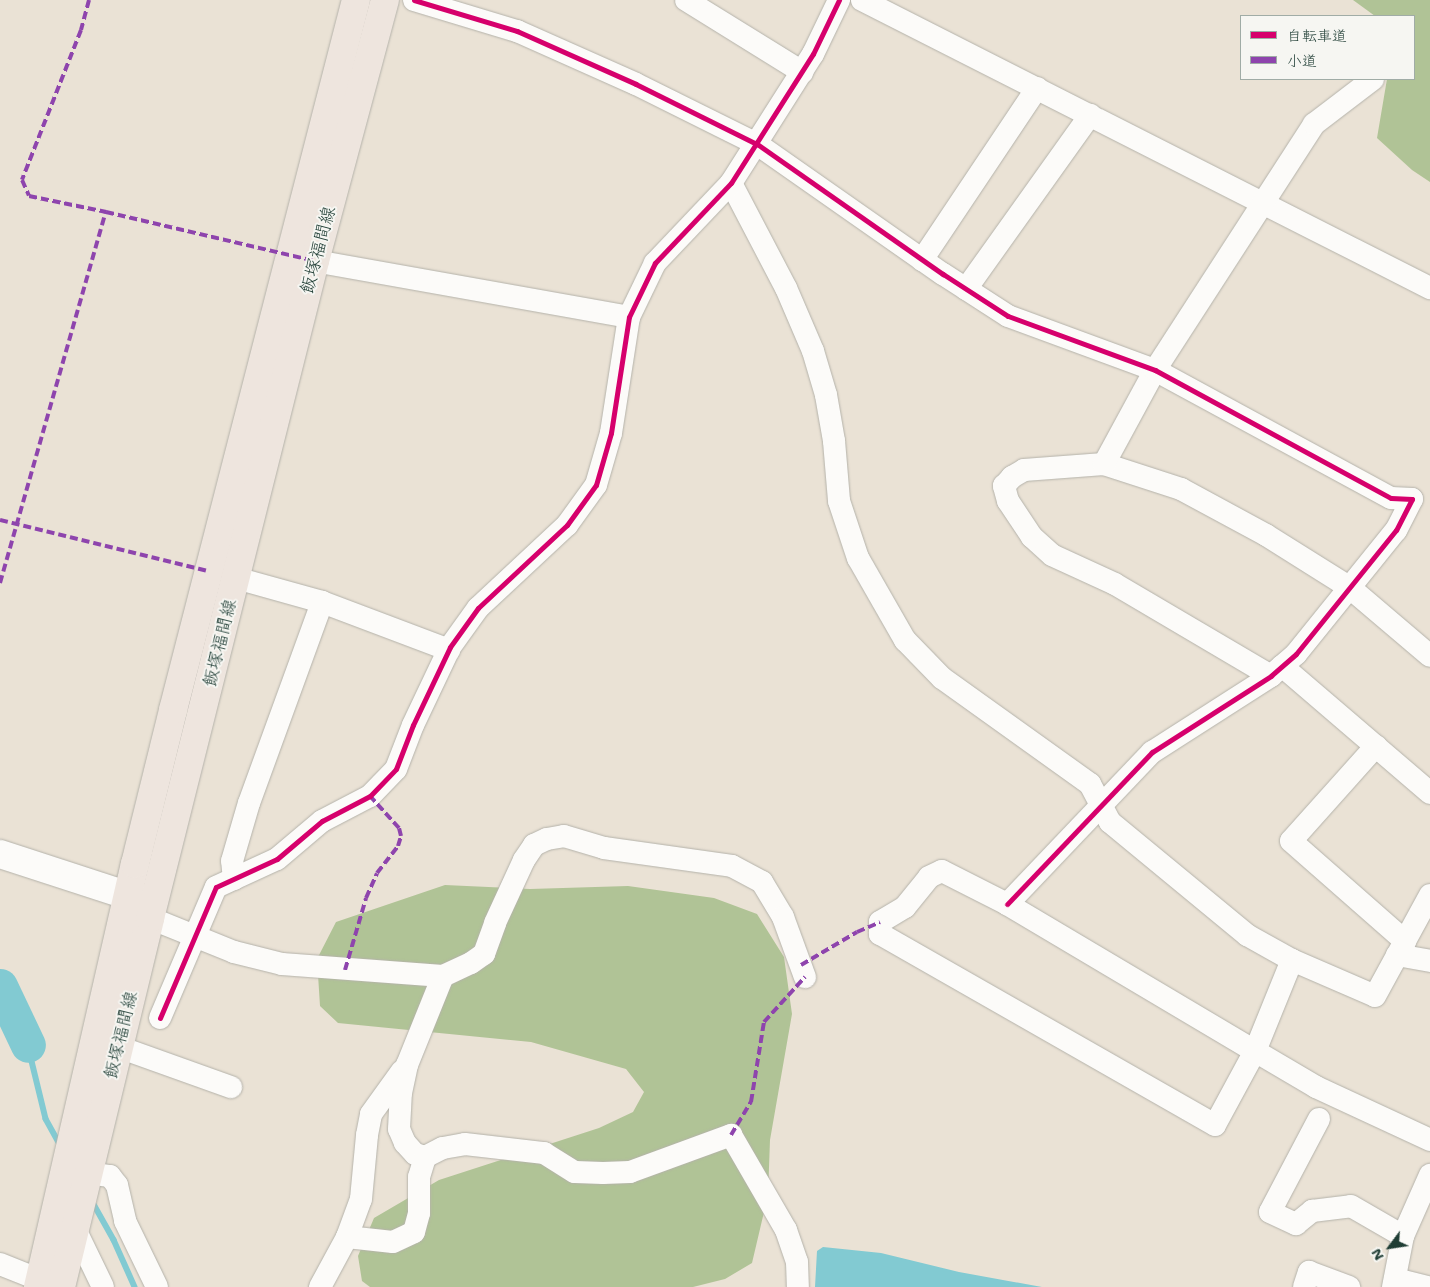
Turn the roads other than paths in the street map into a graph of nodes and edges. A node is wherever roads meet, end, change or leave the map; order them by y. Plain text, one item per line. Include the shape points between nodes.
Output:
1 (356, 0) edge
2 (385, 0) edge
3 (414, 0) edge
4 (686, 0) edge
5 (839, 0) edge
6 (862, 0) edge
7 (802, 72) junction
8 (1373, 80) edge
9 (1037, 88) junction
10 (1090, 115) junction
11 (757, 144) junction
12 (731, 184) junction
13 (1263, 202) junction
14 (922, 260) junction
15 (315, 261) junction
16 (1430, 288) edge
17 (966, 289) junction
18 (630, 317) junction
19 (1155, 370) junction
20 (1104, 464) junction
21 (1421, 499) edge
22 (236, 578) junction
23 (1349, 587) junction
24 (322, 602) junction
25 (449, 650) junction
26 (1430, 656) edge
27 (1277, 671) junction
28 (1376, 746) junction
29 (1430, 793) edge
30 (1102, 803) junction
31 (0, 854) edge
32 (234, 879) junction
33 (1430, 894) edge
34 (128, 895) junction
35 (1007, 904) junction
36 (152, 911) junction
37 (193, 936) junction
38 (1401, 948) junction
39 (1292, 960) junction
40 (1430, 961) edge
41 (444, 976) junction
42 (805, 977) dead end
43 (160, 1018) dead end
44 (118, 1047) junction
45 (1254, 1051) junction
46 (407, 1065) junction
47 (231, 1087) dead end
48 (1319, 1118) dead end
49 (1430, 1140) edge
50 (425, 1157) junction
51 (88, 1173) junction
52 (1430, 1175) edge
53 (75, 1229) junction
54 (1403, 1236) junction
55 (348, 1237) junction
56 (0, 1264) edge
57 (1394, 1283) edge
58 (49, 1285) edge
59 (103, 1287) edge
60 (157, 1287) edge
61 (320, 1287) edge
62 (798, 1287) edge
63 (1304, 1287) edge
64 (1349, 1287) edge
65 (1427, 1287) edge

1 - 34 main road, 飯塚福間線
2 - 15 main road, 飯塚福間線
3 - 11 street via 517,31 636,84
4 - 7 street
5 - 7 street
6 - 9 street
7 - 11 street
8 - 13 street via 1314,124
9 - 10 street
9 - 14 street
10 - 13 street
10 - 17 street
11 - 12 street
11 - 14 street
12 - 18 street via 655,262
12 - 30 street via 786,288 813,351 834,441 839,501 858,558 880,600 905,640 942,678 1090,784
13 - 16 street
13 - 19 street
14 - 17 street
15 - 18 street
15 - 22 main road, 飯塚福間線
17 - 19 street via 1008,316
18 - 25 street via 611,433 596,485 568,525 478,608
19 - 20 street
19 - 21 street via 1391,498
20 - 23 street via 1181,489 1266,535
20 - 27 street via 1024,470 1004,486 1008,501 1032,537 1052,555 1114,584
21 - 23 street
22 - 24 street
22 - 36 main road, 飯塚福間線
23 - 26 street
23 - 27 street via 1296,654
24 - 25 street
24 - 32 street via 249,803 232,861
25 - 32 street via 396,769 370,796 322,821 277,859
27 - 28 street
27 - 30 street via 1152,752
28 - 29 street
28 - 38 street via 1291,841
30 - 35 street
30 - 39 street via 1110,822 1247,935
31 - 34 street
32 - 37 street via 216,887
33 - 38 street
34 - 36 street
34 - 58 main road, 飯塚福間線
35 - 45 street
35 - 45 street via 942,871 929,877 905,907 880,922 880,934 1215,1125
36 - 37 street
36 - 44 main road, 飯塚福間線
37 - 41 street via 234,952 282,964
37 - 43 street
38 - 39 street via 1375,996
38 - 40 street
39 - 45 street
41 - 42 street via 484,954 494,923 534,845 547,838 564,836 604,848 732,866 762,882 783,917
41 - 46 street
44 - 47 street
44 - 51 main road, 飯塚福間線
45 - 49 street via 1316,1086
46 - 50 street via 401,1092 399,1129 415,1154
46 - 55 street via 371,1114 361,1200
48 - 54 street via 1270,1212 1296,1224 1312,1211 1351,1206
50 - 55 street via 419,1177 419,1213 414,1232 393,1242
50 - 62 street via 443,1148 465,1144 544,1153 575,1172 630,1172 731,1135 786,1230 797,1262
51 - 53 main road, 飯塚福間線
51 - 60 street via 110,1176 117,1185 125,1221
52 - 54 street
53 - 58 main road, 飯塚福間線
53 - 59 street
54 - 57 street
55 - 61 street
56 - 58 street
57 - 65 street
63 - 64 street via 1309,1272

